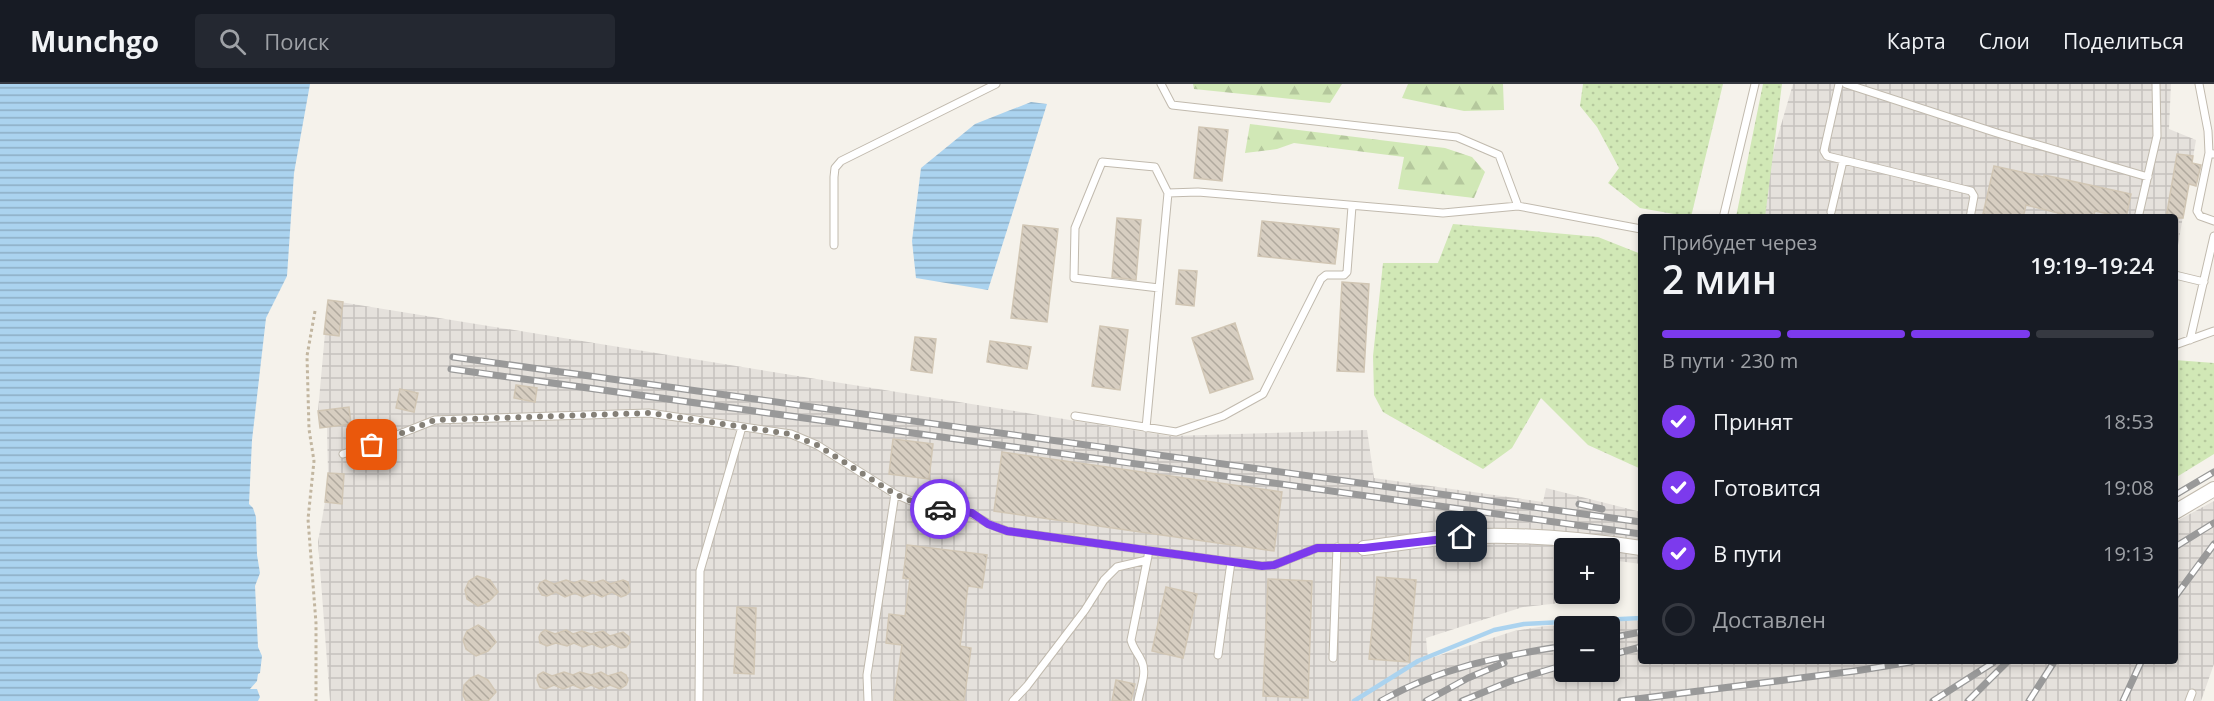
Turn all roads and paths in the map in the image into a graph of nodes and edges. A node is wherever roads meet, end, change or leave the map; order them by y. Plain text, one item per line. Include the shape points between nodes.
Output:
1 (996, 84) edge
2 (1161, 84) edge
3 (1755, 84) edge
4 (1839, 84) edge
5 (1846, 84) edge
6 (2156, 84) edge
7 (2199, 84) edge
8 (2211, 153) edge
9 (1843, 161) junction
10 (2148, 177) junction
11 (1168, 193) junction
12 (1352, 206) junction
13 (1518, 206) junction
14 (1831, 212) dead end
15 (1724, 214) edge
16 (1971, 214) edge
17 (2139, 214) edge
18 (2214, 221) edge
19 (1638, 228) edge
20 (2214, 236) edge
21 (834, 246) dead end
22 (2178, 276) edge
23 (2204, 282) junction
24 (1159, 288) junction
25 (315, 310) dead end
26 (2214, 331) edge
27 (2190, 340) junction
28 (2178, 344) edge
29 (1075, 416) dead end
30 (742, 427) junction
31 (1146, 428) junction
32 (343, 454) dead end
33 (2214, 489) edge
34 (895, 494) junction
35 (2178, 510) edge
36 (1337, 547) junction
37 (1364, 548) joint
38 (1638, 548) edge
39 (1149, 551) junction
40 (1147, 560) junction
41 (1231, 562) junction
42 (1218, 655) dead end
43 (1333, 658) dead end
44 (2192, 693) dead end
45 (315, 701) edge
46 (699, 701) edge
47 (868, 701) edge
48 (1013, 701) edge
49 (1138, 701) edge
50 (2189, 701) edge

1 - 21 lane via 841,161 834,177
2 - 13 lane via 1172,105 1457,137 1499,155
3 - 15 lane
4 - 9 lane via 1824,152
5 - 10 lane via 1997,134
6 - 10 lane via 2157,136
7 - 8 lane
8 - 18 lane via 2197,211
9 - 14 lane
9 - 16 lane via 1971,191 1974,196
10 - 17 lane
11 - 12 lane via 1198,192
11 - 24 lane
11 - 24 lane via 1155,167 1102,162 1075,228 1074,278
12 - 13 lane via 1443,213
12 - 31 lane via 1347,272 1321,279 1263,394 1223,416 1176,432
13 - 19 lane
20 - 23 lane
22 - 23 lane
23 - 27 lane
24 - 31 lane
25 - 45 path via 307,356 314,461 308,519 316,623
26 - 27 lane
27 - 28 lane
29 - 31 lane
30 - 32 lane via 650,413 435,420
30 - 34 lane via 790,434 817,445
30 - 46 lane via 700,571
33 - 35 street
34 - 39 lane via 923,506 972,513 1007,531
34 - 47 lane via 867,675
36 - 37 lane
36 - 41 lane via 1317,548 1274,565
36 - 43 lane
37 - 38 street via 1443,538 1511,536
39 - 40 lane
39 - 41 lane
40 - 48 lane via 1118,567 1104,580
40 - 49 lane via 1131,640 1144,670
41 - 42 lane
44 - 50 lane

